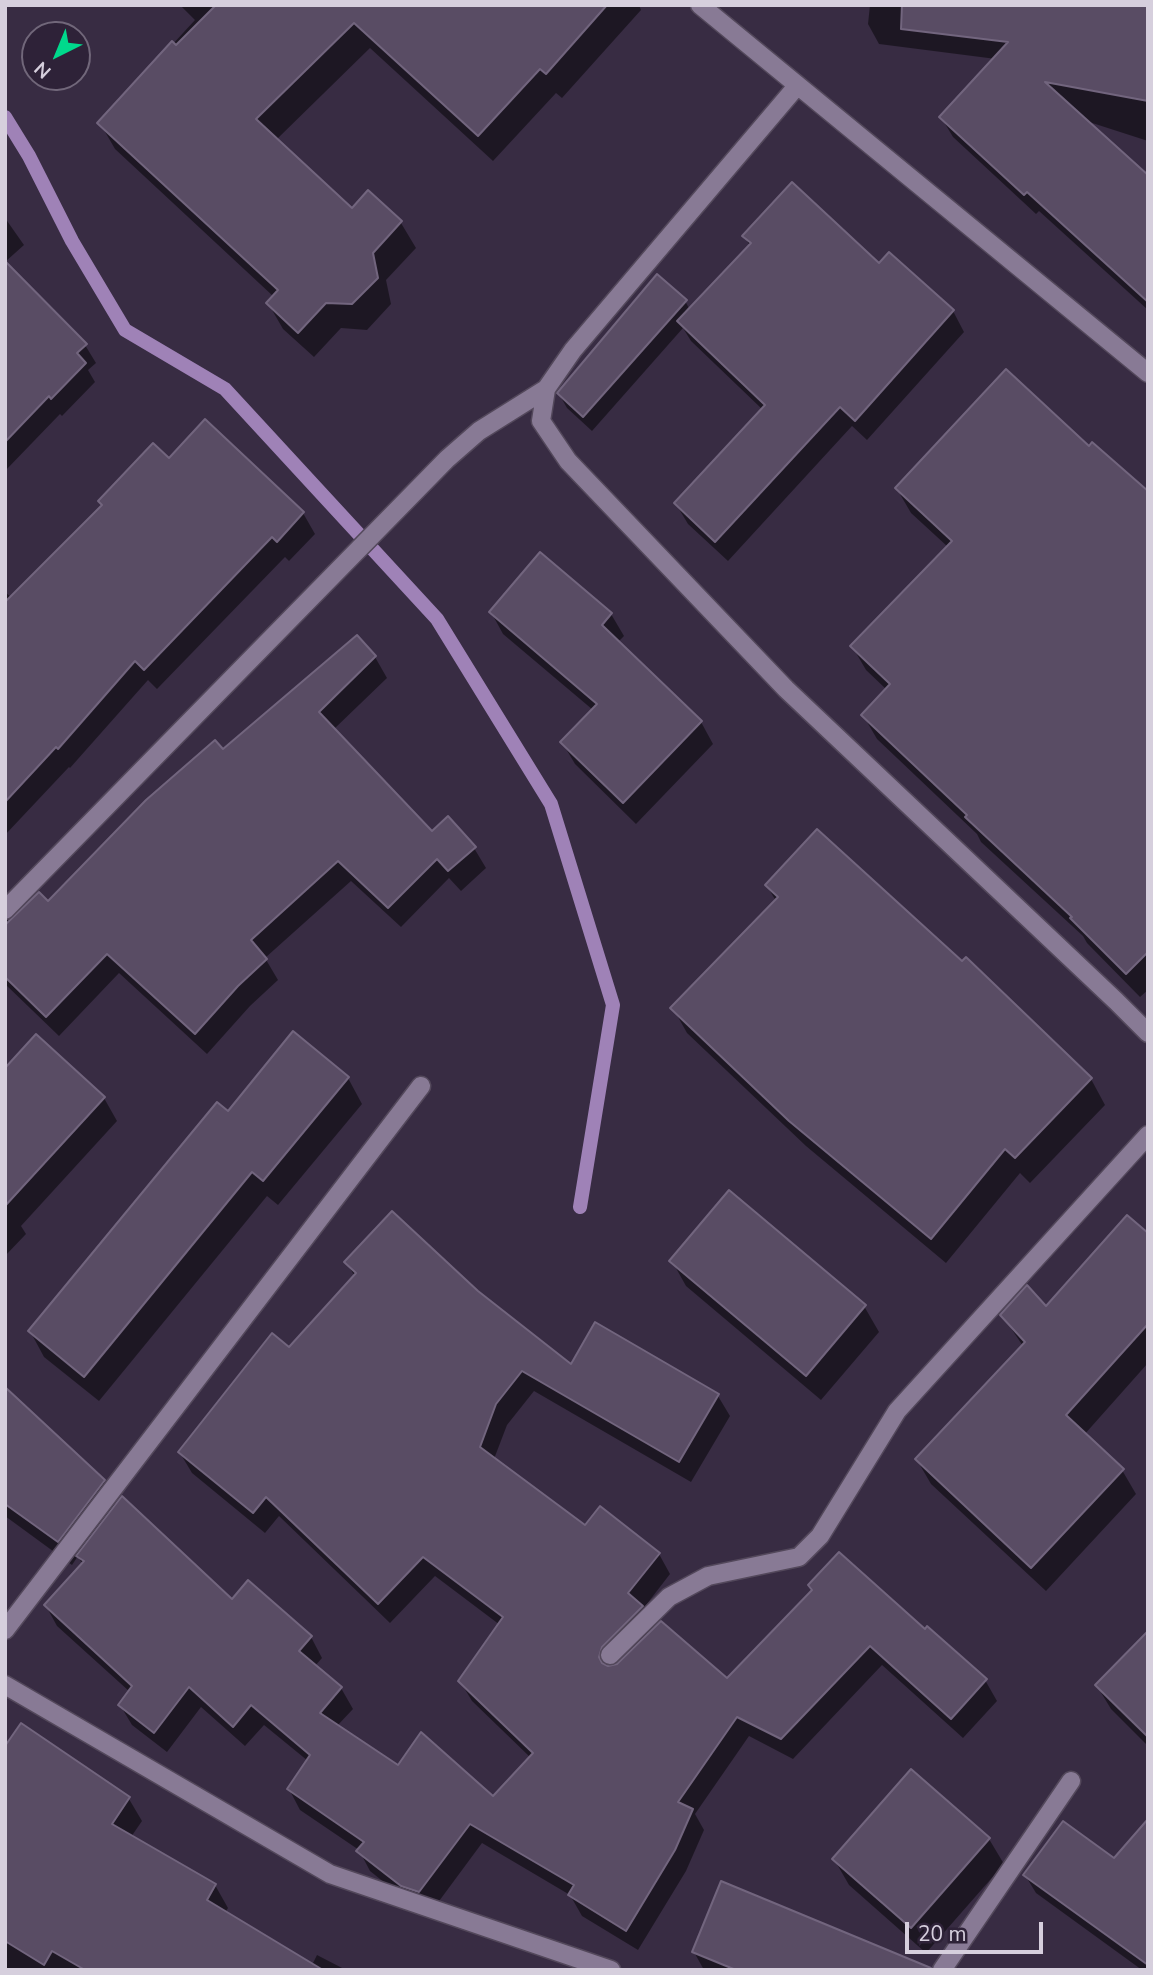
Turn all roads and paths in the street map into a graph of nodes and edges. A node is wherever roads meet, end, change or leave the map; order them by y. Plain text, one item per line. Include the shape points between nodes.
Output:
1 (700, 5) edge
2 (797, 86) junction
3 (1148, 373) edge
4 (546, 389) junction
5 (5, 910) edge
6 (1148, 1033) edge
7 (421, 1086) dead end
8 (1148, 1135) edge
9 (5, 1630) edge
10 (610, 1656) dead end
11 (5, 1685) edge
12 (1071, 1781) dead end
13 (611, 1970) edge
14 (942, 1970) edge

1 - 2 street
2 - 3 street
2 - 4 street via 573,350
4 - 5 street via 479,431 447,459
4 - 6 street via 541,421 568,461 786,689
7 - 9 street
8 - 10 street via 897,1410 820,1536 799,1557 708,1576 669,1597
11 - 13 street via 330,1874
12 - 14 street

